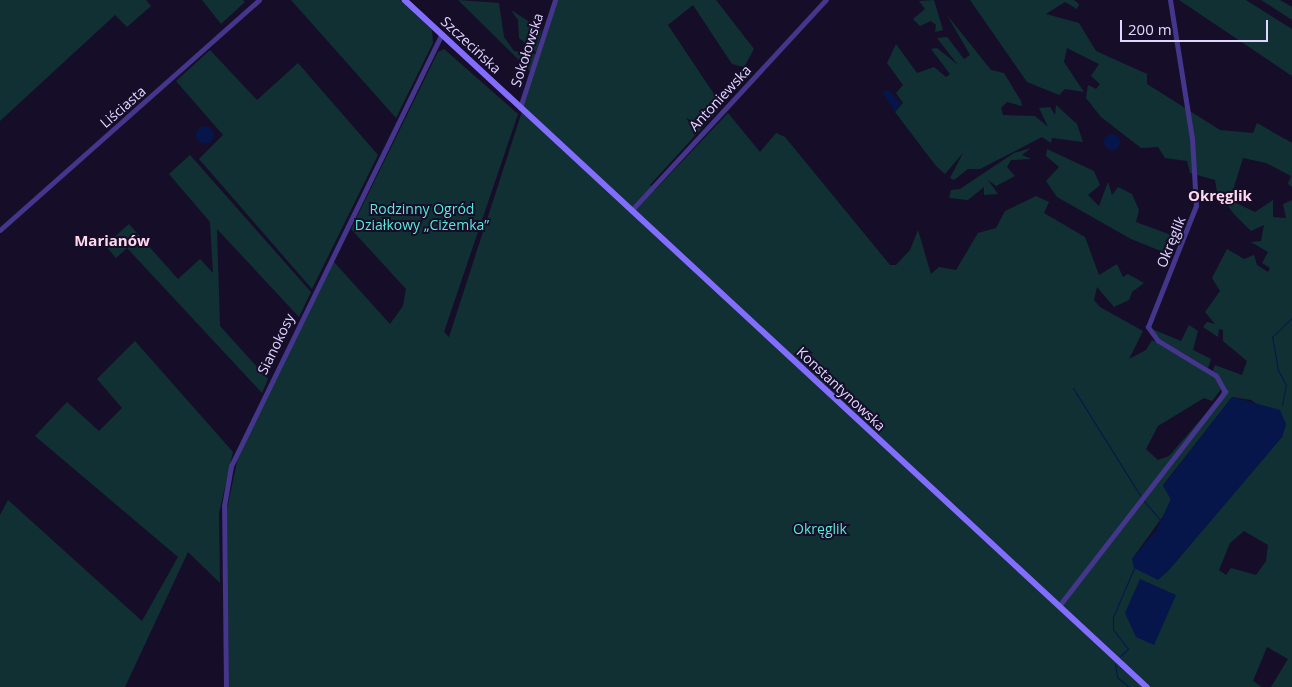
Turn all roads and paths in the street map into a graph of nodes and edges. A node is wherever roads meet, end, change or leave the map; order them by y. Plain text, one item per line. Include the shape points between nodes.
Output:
1 (259, 0) edge
2 (405, 0) edge
3 (555, 0) edge
4 (826, 0) edge
5 (1170, 0) edge
6 (442, 34) junction
7 (520, 108) junction
8 (631, 211) junction
9 (0, 230) edge
10 (1059, 606) junction
11 (226, 687) edge
12 (1146, 687) edge

1 - 9 street, Liściasta
2 - 6 main road, Szczecińska
3 - 7 street, Sokołowska
4 - 8 street, Antoniewska
5 - 10 street, Okręglik via 1192,139 1196,206 1148,327 1158,341 1216,376 1225,392
6 - 7 main road, Szczecińska
6 - 11 street, Sianokosy via 230,466 224,506
7 - 8 main road, Konstantynowska
8 - 10 main road, Konstantynowska
10 - 12 main road, Konstantynowska

